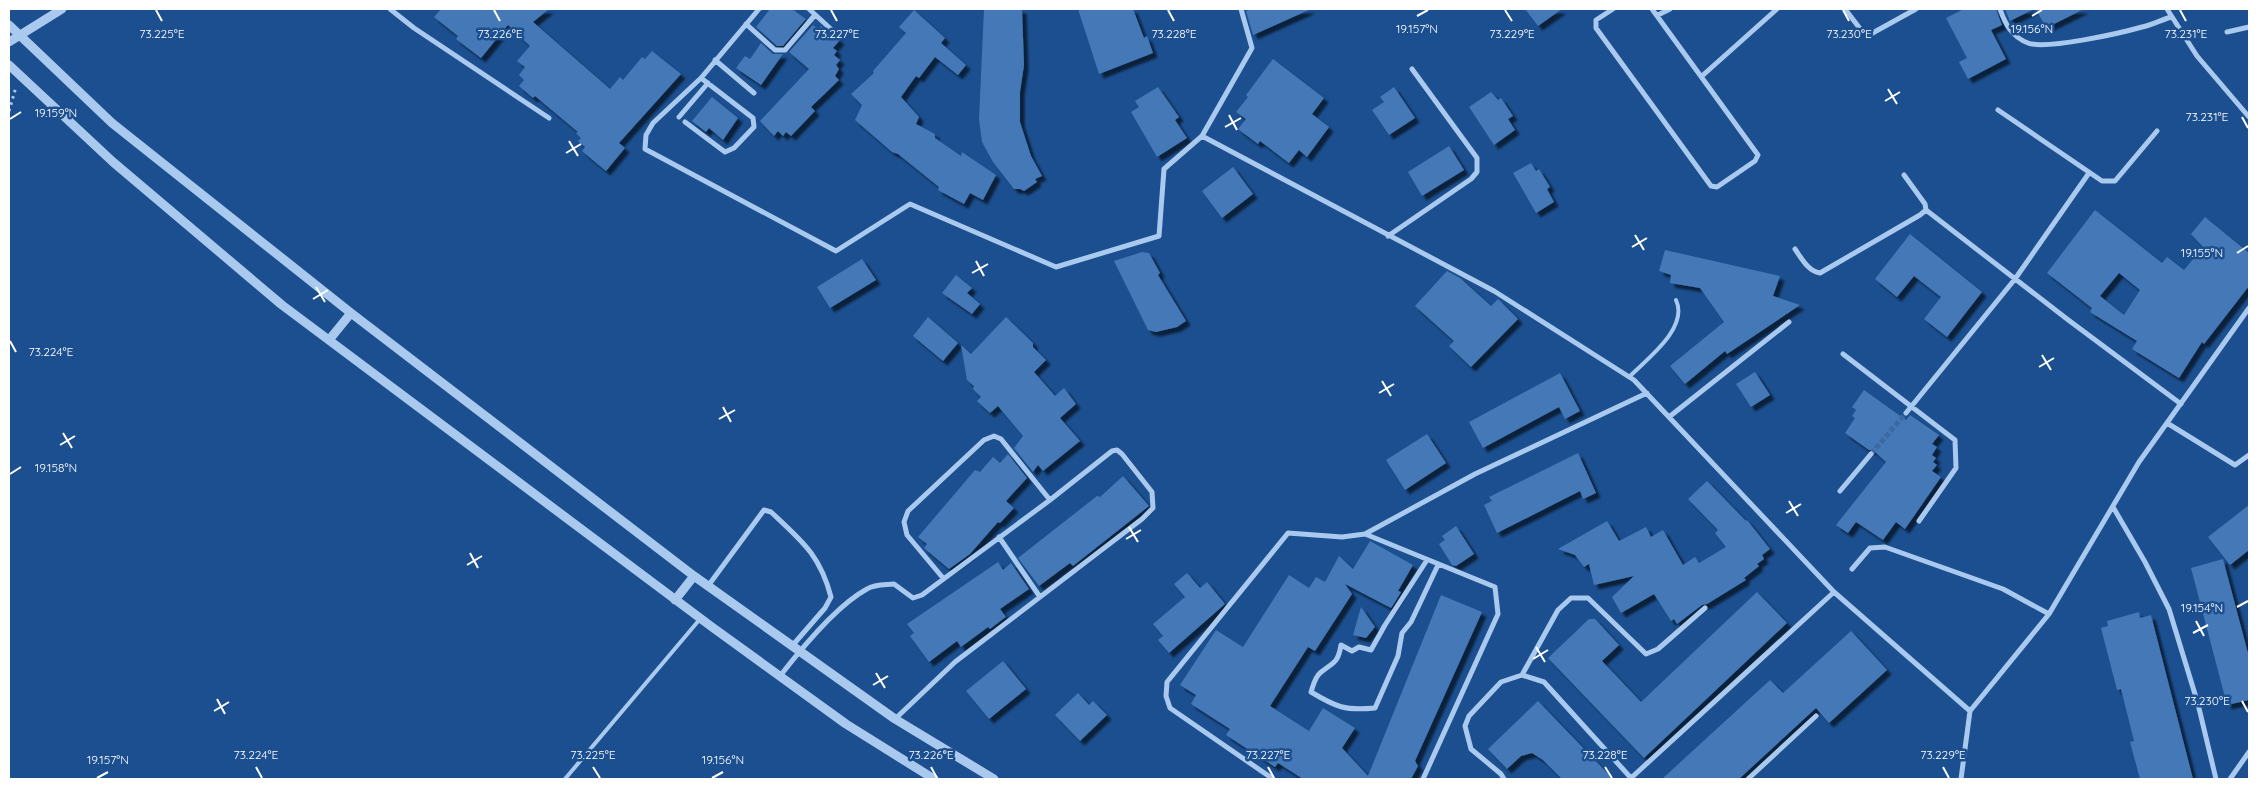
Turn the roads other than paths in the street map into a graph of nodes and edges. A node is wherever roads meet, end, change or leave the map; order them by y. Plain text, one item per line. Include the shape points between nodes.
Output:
1 (62, 9) edge
2 (390, 9) edge
3 (759, 9) edge
4 (808, 9) edge
5 (1241, 9) edge
6 (1613, 9) edge
7 (1652, 9) edge
8 (1670, 9) edge
9 (1777, 9) edge
10 (1845, 9) edge
11 (1916, 9) edge
12 (2000, 9) edge
13 (2167, 9) edge
14 (815, 15) junction
15 (1658, 15) junction
16 (2171, 16) junction
17 (746, 24) junction
18 (9, 25) edge
19 (2249, 27) edge
20 (833, 30) dead end
21 (2227, 32) dead end
22 (18, 36) junction
23 (9, 42) edge
24 (716, 60) junction
25 (9, 65) edge
26 (1412, 69) dead end
27 (1702, 76) junction
28 (701, 78) junction
29 (708, 83) junction
30 (754, 93) dead end
31 (1998, 110) dead end
32 (679, 117) dead end
33 (2249, 117) edge
34 (549, 118) dead end
35 (685, 122) dead end
36 (2158, 131) dead end
37 (1202, 136) junction
38 (2089, 173) junction
39 (1904, 174) dead end
40 (1926, 210) junction
41 (1388, 236) junction
42 (1795, 250) dead end
43 (2015, 279) junction
44 (1676, 300) dead end
45 (2249, 308) edge
46 (351, 313) junction
47 (1789, 322) dead end
48 (329, 340) junction
49 (1843, 354) dead end
50 (1629, 377) junction
51 (1646, 393) junction
52 (2181, 404) junction
53 (1911, 407) junction
54 (1906, 413) tunnel mouth
55 (1669, 417) junction
56 (2167, 423) junction
57 (1871, 454) tunnel mouth
58 (2249, 455) edge
59 (1840, 491) dead end
60 (1050, 500) junction
61 (2113, 507) junction
62 (1919, 521) dead end
63 (1365, 534) junction
64 (999, 537) junction
65 (1427, 560) junction
66 (1438, 565) junction
67 (1852, 569) dead end
68 (694, 576) junction
69 (943, 578) junction
70 (708, 586) junction
71 (1834, 592) junction
72 (1040, 597) junction
73 (675, 600) junction
74 (1705, 608) dead end
75 (2048, 614) junction
76 (700, 619) junction
77 (796, 648) junction
78 (1522, 675) junction
79 (780, 676) junction
80 (1970, 711) junction
81 (1816, 716) dead end
82 (895, 719) junction
83 (2249, 752) edge
84 (565, 779) edge
85 (934, 779) edge
86 (994, 779) edge
87 (1274, 779) edge
88 (1423, 779) edge
89 (1504, 779) edge
90 (1630, 779) edge
91 (1748, 779) edge
92 (1961, 779) edge
93 (2216, 779) edge
94 (2230, 779) edge

1 - 22 street
2 - 34 street
3 - 17 street
4 - 14 street
5 - 37 street via 1252,48
6 - 27 street via 1596,20 1596,28 1682,148 1711,186 1717,188 1755,161 1758,155
7 - 15 street
8 - 15 street
9 - 27 street
10 - 11 street via 1868,35
12 - 16 street via 2014,36 2030,44 2054,44 2134,29
13 - 16 street
14 - 17 street via 785,50 775,50
14 - 20 street
15 - 27 street
16 - 33 street via 2197,56
17 - 24 street
18 - 22 street
19 - 21 street
22 - 23 street
22 - 46 street via 112,123
24 - 28 street
24 - 30 street
25 - 48 street via 113,162 282,305
26 - 41 street via 1469,144 1477,158 1477,172 1471,180
28 - 29 street
28 - 37 street via 653,124 646,135 646,149 836,251 910,204 1056,267 1159,236 1164,169
29 - 32 street
29 - 35 street via 753,118 754,127 734,148 725,152
31 - 38 street
36 - 38 street via 2115,181 2102,181
37 - 41 street
38 - 43 street
39 - 40 street
40 - 42 street via 1820,273 1813,272
40 - 43 street
41 - 50 street via 1494,291
43 - 52 street
43 - 53 street
44 - 50 lane via 1680,309 1669,336
45 - 52 street
46 - 48 street
46 - 68 street
47 - 55 street
48 - 73 street
49 - 53 street
50 - 51 street
51 - 55 street
51 - 63 street via 1475,474
52 - 56 street
53 - 54 street
53 - 62 street via 1955,440 1956,468
55 - 71 street
56 - 58 street via 2235,465
56 - 61 street
57 - 59 street
60 - 64 street
60 - 69 street via 1001,438 994,436 984,440 908,511 904,522 907,535
60 - 72 street via 1117,450 1146,483 1154,501 1153,508 1142,520
61 - 75 street
61 - 93 street via 2169,609 2198,704
63 - 65 street
63 - 87 street via 1342,537 1288,534 1167,682 1166,696 1170,708
64 - 69 street
64 - 72 street
65 - 66 street
65 - 66 street via 1371,650 1359,647 1352,651 1341,644 1334,665 1318,674 1311,692 1351,710 1375,708 1398,656 1402,633 1411,622
66 - 88 street via 1495,587 1498,614
67 - 75 street via 1870,548 1885,547 2003,589
68 - 70 street
68 - 73 street
69 - 77 street via 913,598 894,584 869,588
70 - 77 street
70 - 77 street via 764,510 771,512 810,549 827,580 831,597
71 - 80 street
71 - 90 street
72 - 82 street via 955,662
73 - 76 street
74 - 78 street via 1658,649 1646,654 1588,598 1571,598 1558,610
75 - 80 street
76 - 79 street
76 - 84 lane
77 - 79 street
77 - 82 street
78 - 89 street via 1501,682 1469,716 1465,726 1471,749
78 - 90 street via 1544,682
79 - 85 street via 846,724
80 - 92 street
81 - 91 street
82 - 86 street
83 - 94 street

